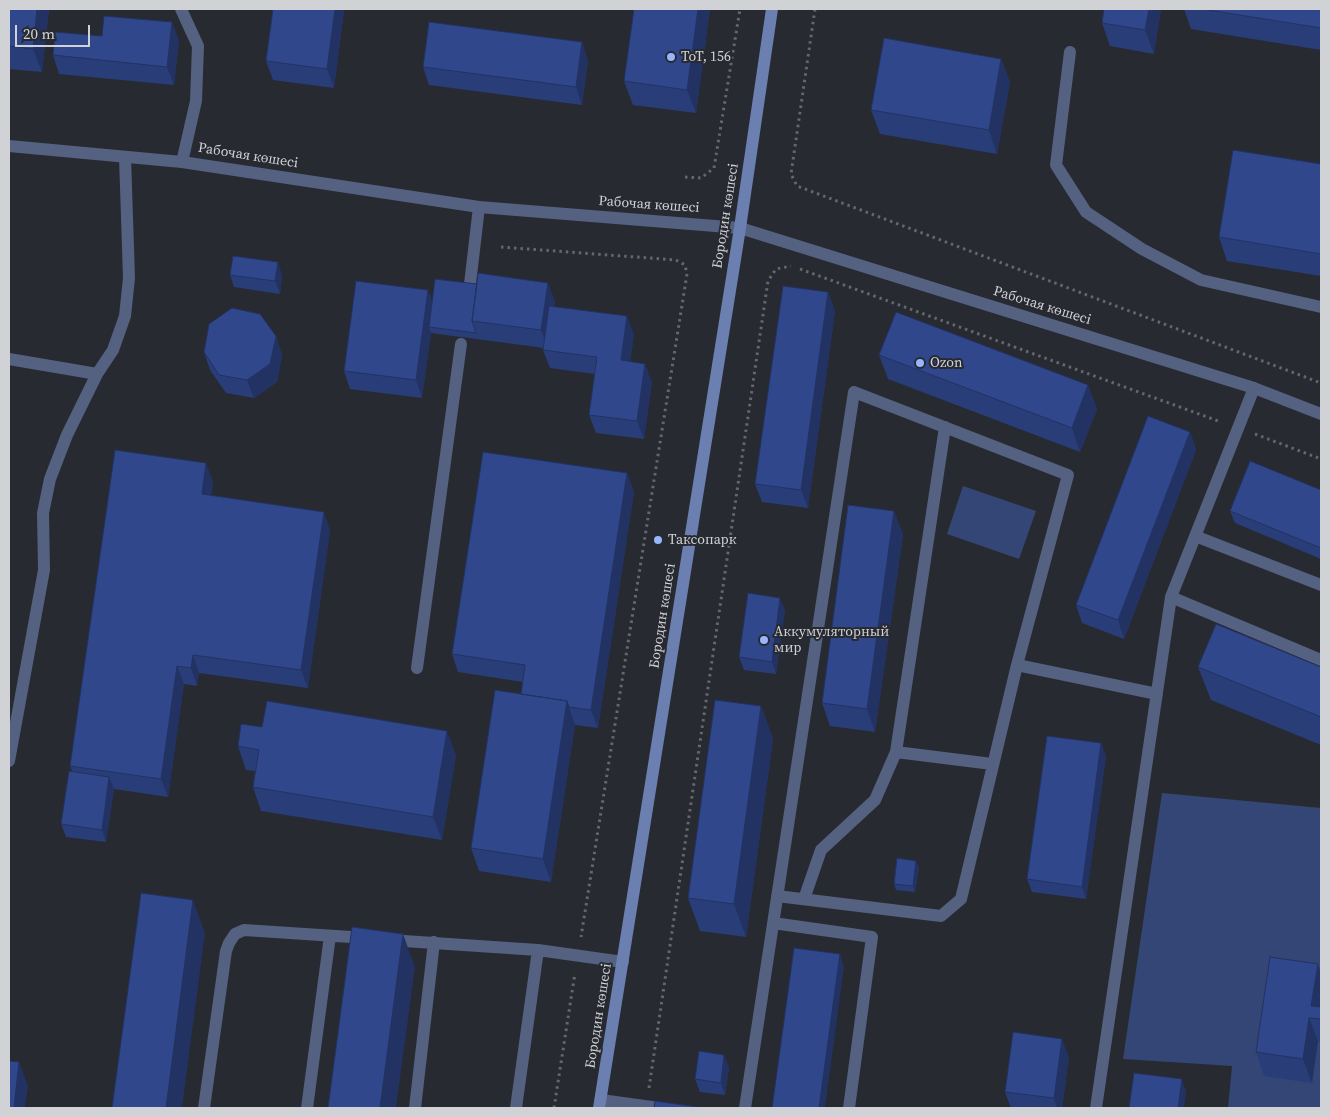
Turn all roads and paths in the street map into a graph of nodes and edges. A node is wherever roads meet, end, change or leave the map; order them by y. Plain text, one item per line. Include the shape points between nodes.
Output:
1 (181, 9) edge
2 (740, 9) edge
3 (772, 9) edge
4 (815, 9) edge
5 (1070, 52) dead end
6 (9, 146) edge
7 (125, 157) junction
8 (182, 162) junction
9 (685, 177) dead end
10 (479, 207) junction
11 (740, 228) junction
12 (500, 247) dead end
13 (470, 284) edge
14 (1321, 308) edge
15 (461, 344) dead end
16 (9, 359) edge
17 (97, 374) junction
18 (1321, 382) edge
19 (1254, 388) junction
20 (1321, 414) edge
21 (945, 427) junction
22 (1239, 428) junction
23 (1321, 459) edge
24 (1195, 536) junction
25 (1321, 585) edge
26 (1171, 597) junction
27 (1321, 660) edge
28 (1017, 665) junction
29 (417, 668) dead end
30 (1157, 694) junction
31 (896, 752) junction
32 (9, 761) edge
33 (992, 764) junction
34 (777, 896) junction
35 (804, 899) junction
36 (773, 924) junction
37 (330, 936) junction
38 (434, 942) junction
39 (538, 950) junction
40 (578, 956) junction
41 (623, 962) junction
42 (600, 1104) edge
43 (653, 1107) edge
44 (204, 1108) edge
45 (307, 1108) edge
46 (415, 1108) edge
47 (516, 1108) edge
48 (554, 1108) edge
49 (745, 1108) edge
50 (849, 1108) edge
51 (1096, 1108) edge

1 - 8 street via 198,46 196,101
2 - 9 path via 714,168 701,178
3 - 11 street, Бородин көшесі
4 - 18 path via 791,174 798,186
5 - 14 street via 1056,165 1086,212 1142,249 1201,280
6 - 7 street, Рабочая көшесі
7 - 8 street, Рабочая көшесі
7 - 17 street via 129,278 125,316 113,350
8 - 10 street, Рабочая көшесі
10 - 11 street, Рабочая көшесі
10 - 13 street
11 - 19 street, Рабочая көшесі
11 - 41 street, Бородин көшесі
12 - 40 path via 676,260 685,265 688,274
15 - 29 street
16 - 17 street
17 - 32 street via 50,479 43,513 44,570
19 - 20 street, Рабочая көшесі
19 - 22 street
21 - 28 street via 1068,475
21 - 31 street
21 - 34 street via 854,392
22 - 23 path
22 - 24 street
22 - 43 path via 790,266 776,269 768,281
24 - 25 street
24 - 26 street
26 - 27 street
26 - 30 street
28 - 30 street
28 - 33 street
30 - 51 street
31 - 33 street
31 - 35 street via 874,800 821,850
33 - 35 street via 961,899 941,916
34 - 35 street
34 - 36 street
36 - 49 street
36 - 50 street via 872,937
37 - 38 street
37 - 44 street via 244,930 235,934 228,943
37 - 45 street
38 - 39 street
38 - 46 street
39 - 40 street
39 - 47 street
40 - 41 street
40 - 48 path
41 - 42 street, Бородин көшесі
42 - 43 street

